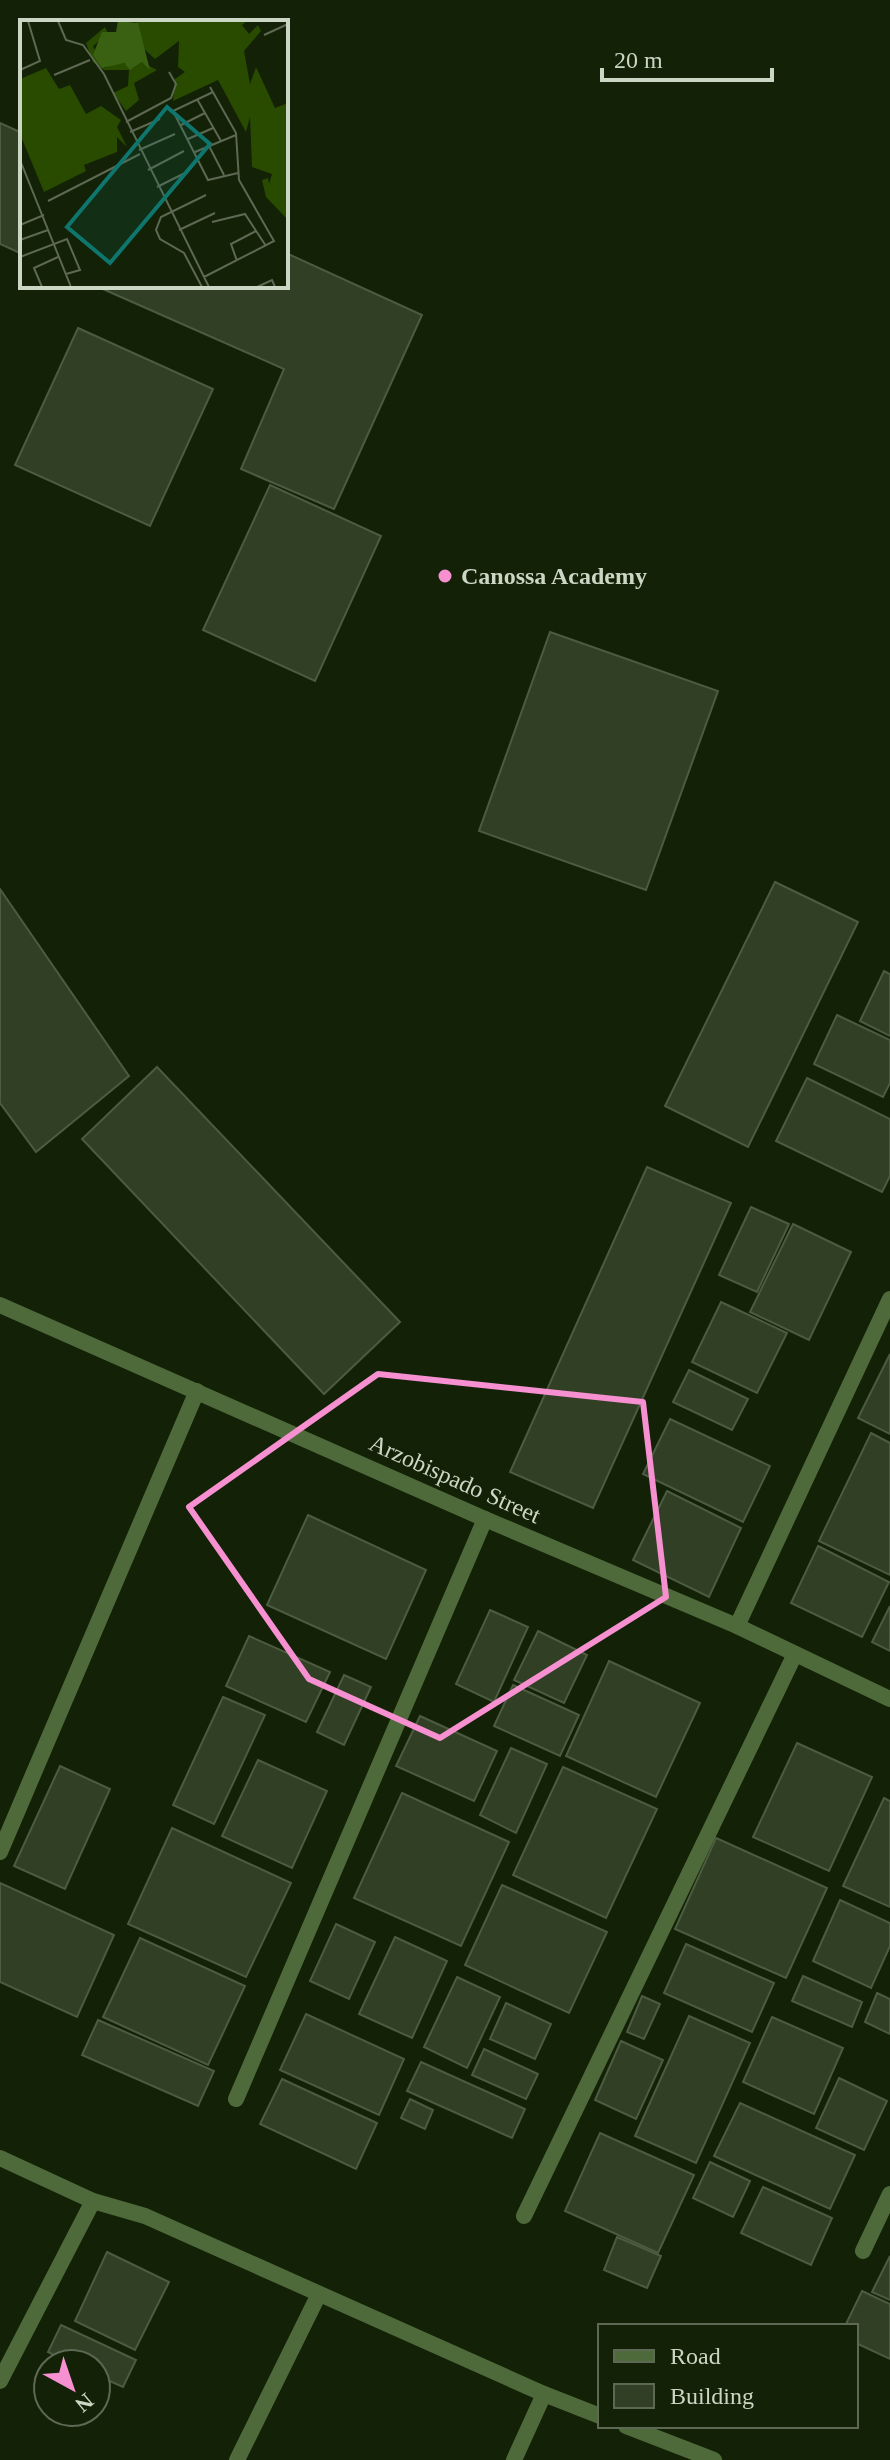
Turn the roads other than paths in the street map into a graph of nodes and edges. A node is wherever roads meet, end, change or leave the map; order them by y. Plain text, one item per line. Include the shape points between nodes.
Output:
1 (890, 1299) edge
2 (0, 1305) edge
3 (197, 1391) junction
4 (485, 1519) junction
5 (737, 1626) junction
6 (795, 1654) junction
7 (890, 1699) edge
8 (0, 1852) edge
9 (236, 2099) dead end
10 (0, 2158) edge
11 (890, 2194) edge
12 (93, 2201) junction
13 (524, 2216) dead end
14 (863, 2251) dead end
15 (319, 2294) junction
16 (0, 2381) edge
17 (544, 2394) junction
18 (598, 2415) edge
19 (631, 2428) edge
20 (237, 2460) edge
21 (514, 2460) edge
22 (714, 2460) edge

1 - 5 street
2 - 3 street, Arzobispado Street
3 - 4 street, Arzobispado Street
3 - 8 street
4 - 5 street, Arzobispado Street
4 - 9 street
5 - 6 street, Arzobispado Street
6 - 7 street, Arzobispado Street
6 - 13 street
10 - 12 street
11 - 14 street
12 - 15 street via 145,2216
12 - 16 street
15 - 17 street
15 - 20 street
17 - 18 street
17 - 21 street
19 - 22 street

